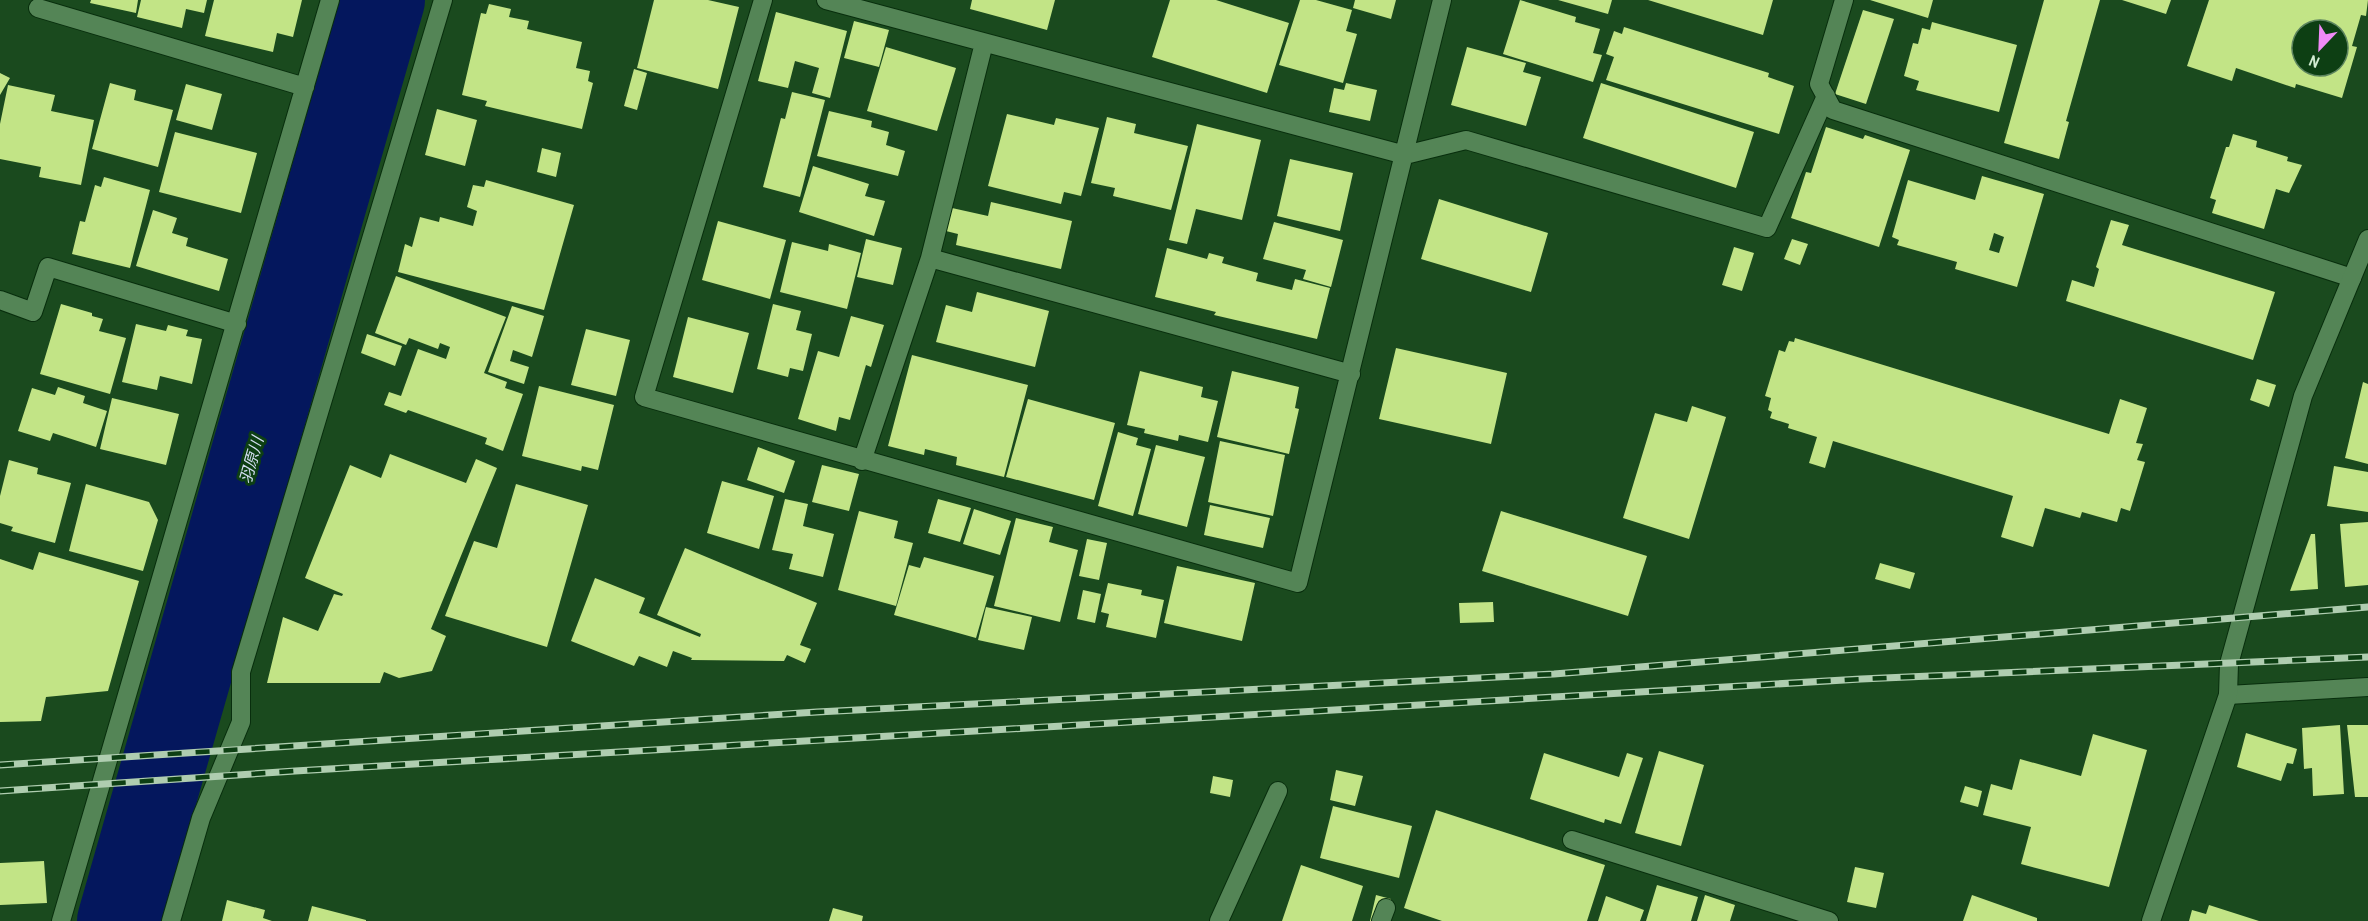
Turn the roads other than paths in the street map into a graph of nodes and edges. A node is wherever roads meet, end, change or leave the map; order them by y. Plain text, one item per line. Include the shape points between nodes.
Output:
1 (330, 0) edge
2 (443, 0) edge
3 (763, 0) edge
4 (825, 0) edge
5 (1442, 0) edge
6 (1844, 0) edge
7 (38, 8) dead end
8 (984, 43) junction
9 (305, 87) junction
10 (1826, 96) junction
11 (1406, 155) junction
12 (2368, 239) edge
13 (930, 258) junction
14 (2352, 278) junction
15 (0, 300) edge
16 (237, 324) junction
17 (1351, 374) junction
18 (862, 461) junction
19 (2368, 687) edge
20 (2228, 695) junction
21 (1278, 792) dead end
22 (1572, 840) dead end
23 (61, 921) edge
24 (171, 921) edge
25 (1219, 921) edge
26 (1829, 921) edge
27 (2151, 921) edge

1 - 9 street
2 - 24 street via 241,672 241,722 201,818
3 - 18 street via 644,397
4 - 8 street
5 - 11 street
6 - 10 street via 1819,84
7 - 9 street
8 - 11 street
8 - 13 street
9 - 16 street
10 - 11 street via 1767,228 1466,140
10 - 14 street via 1833,110
11 - 17 street
12 - 14 street
13 - 17 street
13 - 18 street
14 - 20 street via 2303,396 2232,653
15 - 16 street via 33,312 48,267
16 - 23 street
17 - 18 street via 1298,583
19 - 20 street
20 - 27 street
21 - 25 street
22 - 26 street

